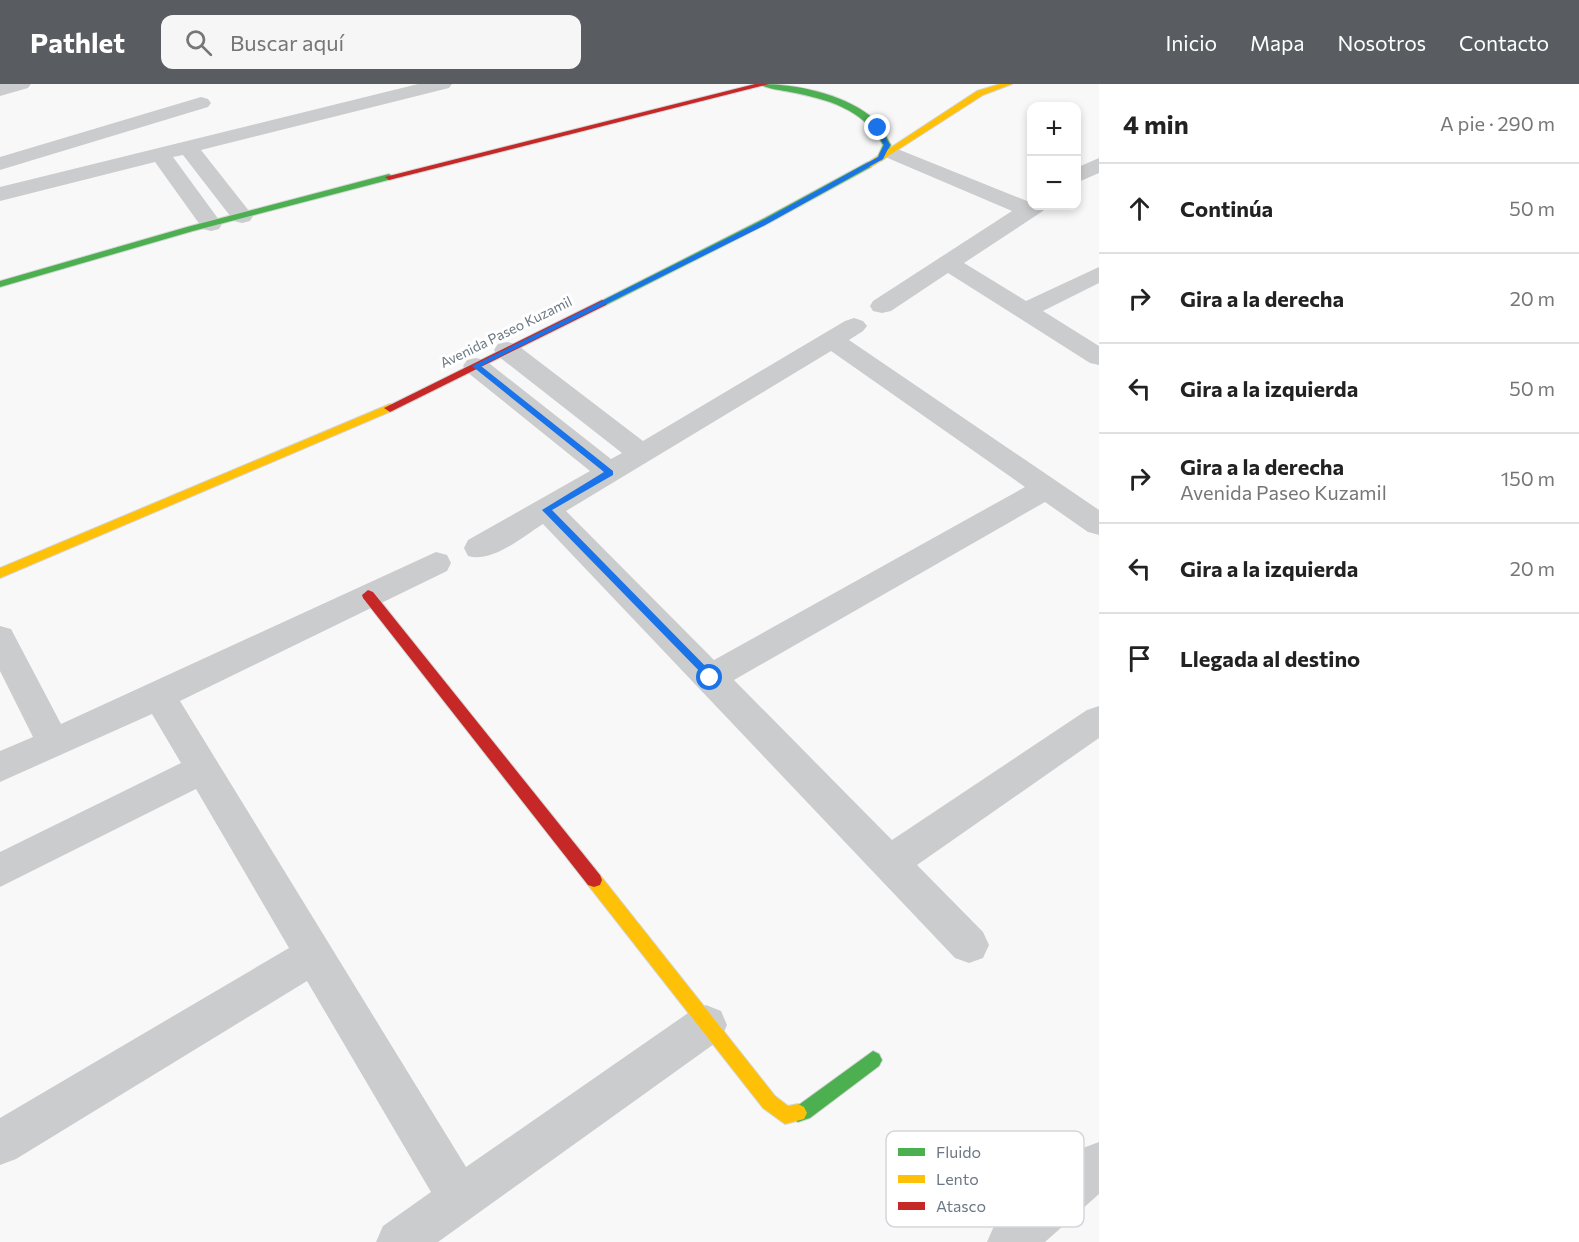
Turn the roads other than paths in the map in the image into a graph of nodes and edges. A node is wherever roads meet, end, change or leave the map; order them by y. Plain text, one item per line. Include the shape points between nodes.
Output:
1 (21, 84) edge
2 (442, 84) edge
3 (764, 84) edge
4 (1008, 84) edge
5 (0, 90) edge
6 (376, 91) edge
7 (232, 135) junction
8 (187, 146) junction
9 (893, 150) junction
10 (159, 153) junction
11 (1099, 164) edge
12 (0, 165) edge
13 (1081, 175) edge
14 (0, 194) edge
15 (1027, 201) edge
16 (1027, 207) edge
17 (242, 216) junction
18 (211, 224) junction
19 (948, 263) junction
20 (1099, 274) edge
21 (0, 284) edge
22 (882, 306) dead end
23 (1024, 311) junction
24 (507, 350) junction
25 (1099, 357) edge
26 (476, 366) junction
27 (642, 454) junction
28 (610, 473) junction
29 (1046, 488) junction
30 (547, 510) junction
31 (1099, 525) edge
32 (479, 548) dead end
33 (436, 563) dead end
34 (0, 573) edge
35 (368, 595) junction
36 (0, 638) edge
37 (710, 678) junction
38 (159, 696) junction
39 (1099, 720) edge
40 (54, 744) junction
41 (0, 767) edge
42 (203, 769) junction
43 (890, 863) junction
44 (0, 870) edge
45 (969, 945) dead end
46 (314, 955) junction
47 (706, 1025) junction
48 (873, 1060) dead end
49 (0, 1143) edge
50 (1099, 1164) edge
51 (1084, 1177) edge
52 (460, 1199) junction
53 (1027, 1227) edge
54 (399, 1242) edge
55 (1010, 1242) edge

1 - 5 street
2 - 6 street
3 - 9 main road via 835,102 862,115 878,128
3 - 17 main road
4 - 9 main road, Avenida Paseo Kuzamil via 980,93
6 - 7 street
7 - 8 street
7 - 12 street via 195,97
8 - 10 street
8 - 17 street
9 - 15 street
9 - 24 main road, Avenida Paseo Kuzamil via 762,223
10 - 14 street
10 - 18 street
11 - 13 street
16 - 19 street
17 - 18 main road
18 - 21 main road
19 - 22 street
19 - 23 street
20 - 23 street
23 - 25 street
24 - 26 main road, Avenida Paseo Kuzamil
24 - 27 street
26 - 28 street
26 - 34 main road, Avenida Paseo Kuzamil via 384,411
27 - 28 street
27 - 29 street via 843,333
28 - 30 street
29 - 31 street
29 - 37 street
30 - 32 street
30 - 37 street
33 - 35 street
35 - 38 street
35 - 47 main road
36 - 40 street
37 - 43 street
38 - 40 street
38 - 42 street
39 - 43 street
40 - 41 street
42 - 44 street
42 - 46 street
43 - 45 street
46 - 49 street
46 - 52 street
47 - 48 main road via 769,1102 785,1114 804,1112
47 - 52 street
50 - 51 street
52 - 54 street
53 - 55 street

